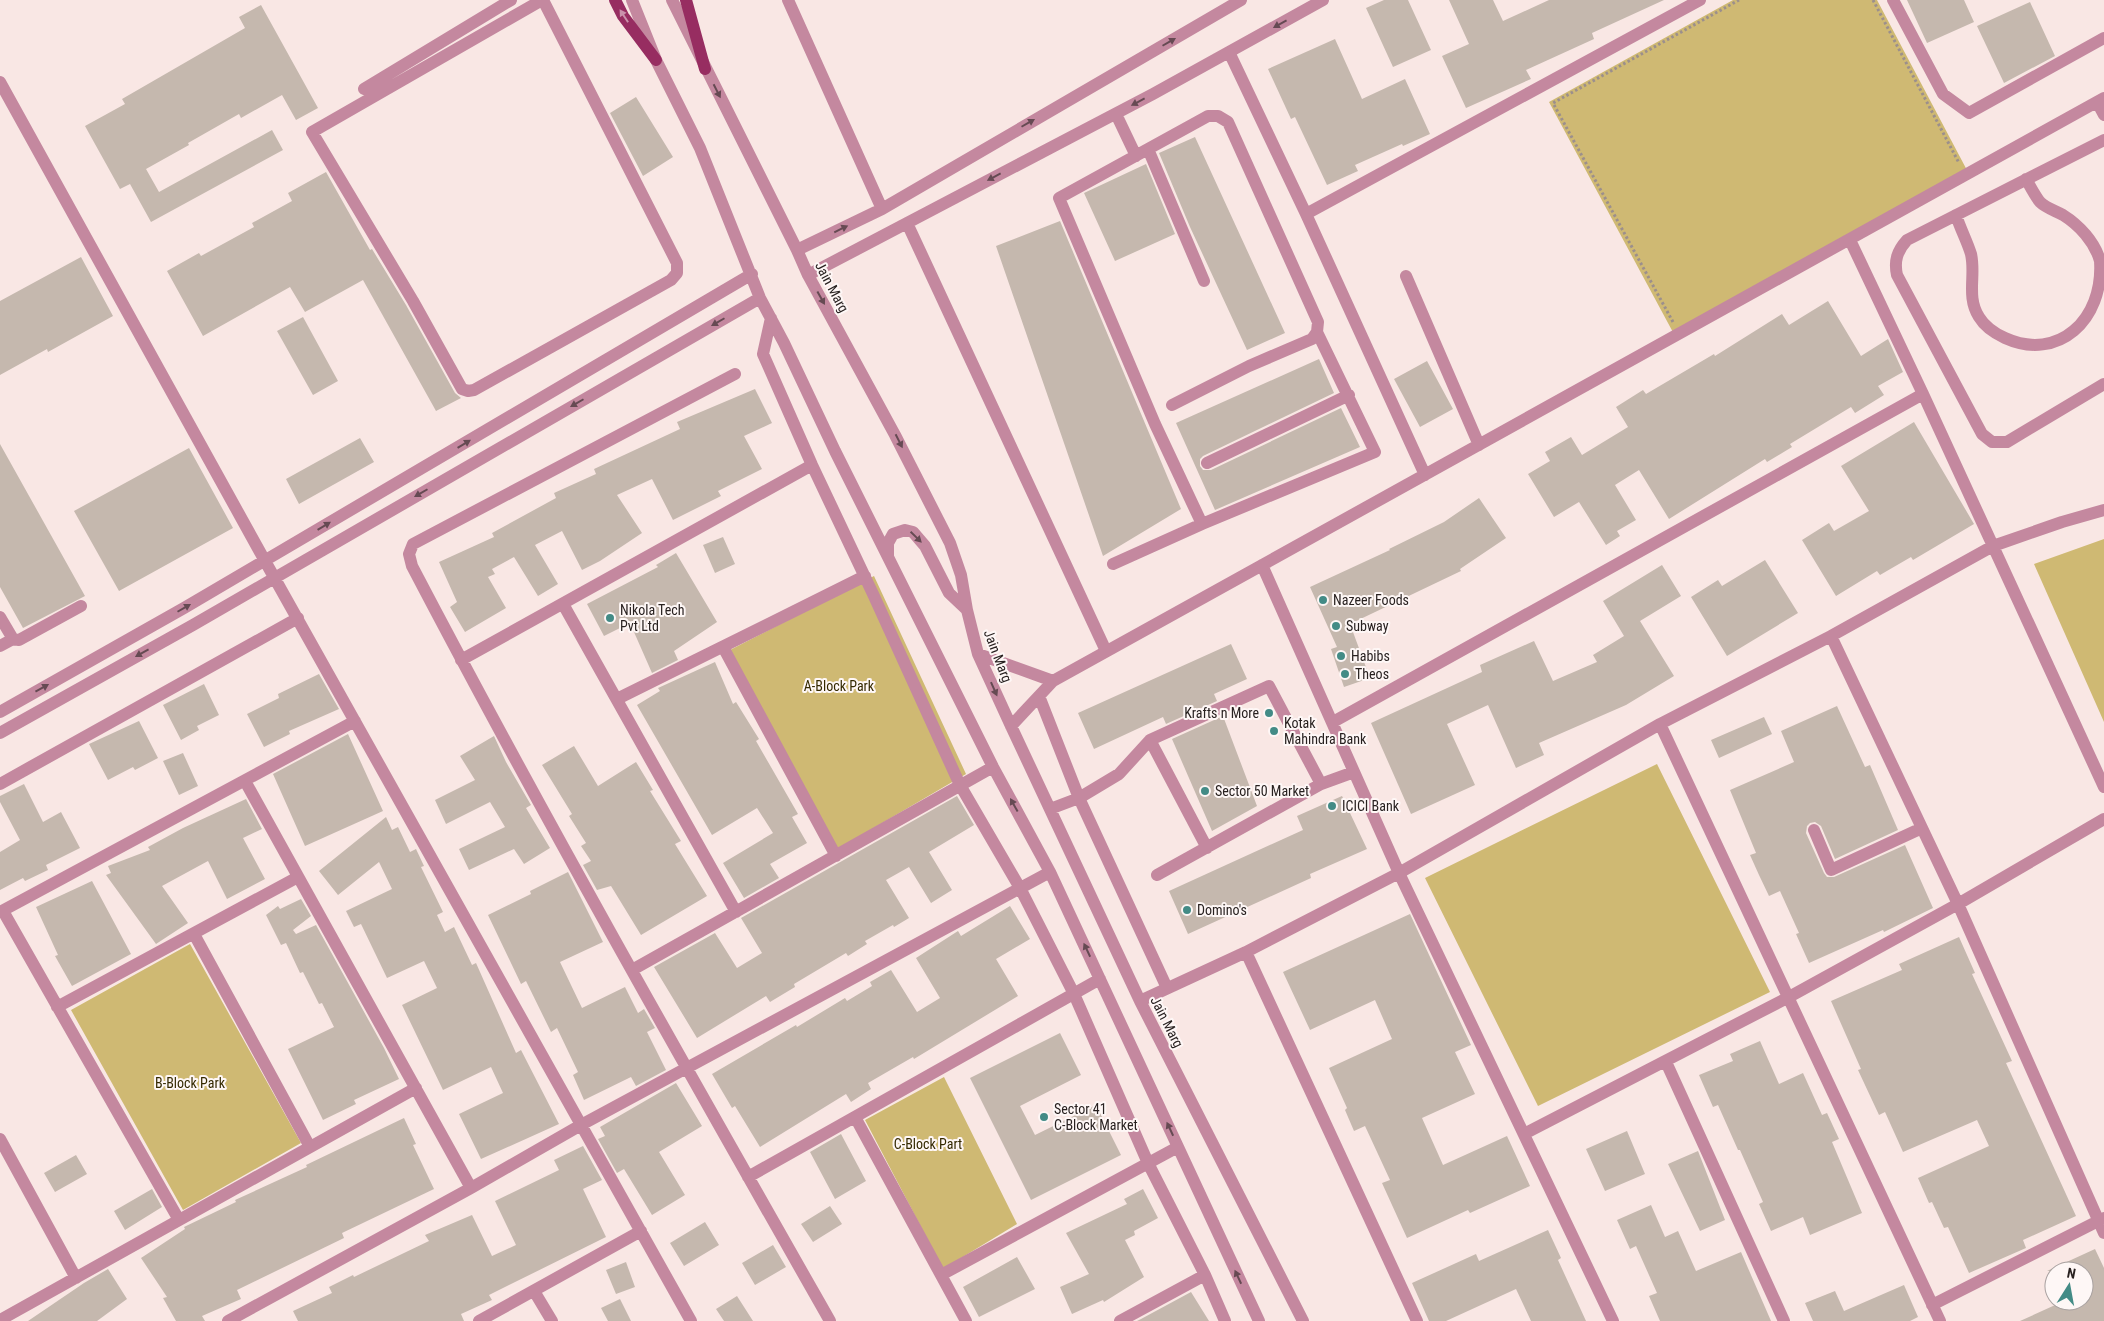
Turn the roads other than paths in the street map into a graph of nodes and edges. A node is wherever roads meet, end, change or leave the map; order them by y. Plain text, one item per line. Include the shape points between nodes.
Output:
1 (511, 0) edge
2 (542, 0) edge
3 (615, 0) edge
4 (632, 0) edge
5 (672, 0) edge
6 (686, 0) edge
7 (788, 0) edge
8 (1241, 0) edge
9 (1323, 0) edge
10 (1700, 0) edge
11 (1893, 0) edge
12 (2104, 38) edge
13 (1229, 52) junction
14 (656, 60) junction
15 (706, 69) junction
16 (0, 82) edge
17 (364, 89) dead end
18 (2100, 100) edge
19 (1116, 114) junction
20 (2104, 115) edge
21 (2104, 140) edge
22 (1148, 149) junction
23 (1136, 156) junction
24 (2026, 179) junction
25 (882, 209) junction
26 (1306, 214) junction
27 (1956, 215) junction
28 (907, 223) junction
29 (1850, 240) junction
30 (797, 250) junction
31 (752, 274) junction
32 (808, 275) junction
33 (1406, 276) dead end
34 (1204, 281) dead end
35 (760, 298) junction
36 (771, 318) junction
37 (1317, 332) junction
38 (735, 374) dead end
39 (2104, 384) edge
40 (1923, 394) junction
41 (1349, 395) junction
42 (1172, 405) dead end
43 (1479, 445) junction
44 (1207, 463) dead end
45 (812, 464) junction
46 (1425, 475) junction
47 (2104, 510) edge
48 (1202, 524) junction
49 (1993, 546) junction
50 (888, 555) junction
51 (265, 561) junction
52 (1113, 564) dead end
53 (1262, 565) junction
54 (865, 576) junction
55 (275, 577) junction
56 (563, 604) junction
57 (81, 606) dead end
58 (967, 610) junction
59 (0, 617) edge
60 (298, 618) junction
61 (1831, 636) junction
62 (13, 639) junction
63 (0, 646) edge
64 (723, 647) junction
65 (1106, 651) junction
66 (978, 654) junction
67 (461, 660) junction
68 (1053, 681) junction
69 (1039, 696) junction
70 (617, 699) junction
71 (0, 712) edge
72 (355, 721) junction
73 (1333, 722) junction
74 (1660, 724) junction
75 (1011, 726) junction
76 (0, 733) edge
77 (1150, 740) junction
78 (993, 767) junction
79 (1354, 772) junction
80 (245, 781) junction
81 (0, 784) edge
82 (1321, 784) junction
83 (960, 786) junction
84 (2104, 787) edge
85 (1079, 798) junction
86 (1050, 809) junction
87 (2104, 819) edge
88 (1922, 828) junction
89 (1814, 830) dead end
90 (1207, 848) junction
91 (836, 856) junction
92 (1050, 872) junction
93 (1400, 873) junction
94 (1157, 875) dead end
95 (298, 877) junction
96 (1020, 888) junction
97 (1958, 904) junction
98 (1, 912) edge
99 (736, 912) junction
100 (194, 934) junction
101 (1246, 952) junction
102 (632, 970) junction
103 (1100, 979) junction
104 (1167, 988) junction
105 (1074, 994) junction
106 (1789, 998) junction
107 (1140, 1001) junction
108 (57, 1007) junction
109 (1666, 1062) junction
110 (687, 1068) junction
111 (416, 1088) junction
112 (855, 1117) junction
113 (581, 1125) junction
114 (1524, 1134) junction
115 (0, 1139) edge
116 (310, 1147) junction
117 (1178, 1147) junction
118 (1148, 1163) junction
119 (748, 1177) junction
120 (471, 1188) junction
121 (2101, 1219) edge
122 (179, 1220) junction
123 (641, 1232) junction
124 (2104, 1233) edge
125 (941, 1275) junction
126 (1205, 1275) junction
127 (76, 1278) junction
128 (534, 1290) junction
129 (1932, 1305) junction
130 (0, 1320) edge
131 (228, 1321) edge
132 (479, 1321) edge
133 (552, 1321) edge
134 (691, 1321) edge
135 (830, 1321) edge
136 (966, 1321) edge
137 (1120, 1321) edge
138 (1226, 1321) edge
139 (1259, 1321) edge
140 (1303, 1321) edge
141 (1417, 1321) edge
142 (1612, 1321) edge
143 (1784, 1321) edge
144 (1940, 1321) edge

1 - 17 street
2 - 2 street via 677,263 677,273 671,280 468,391 462,389 312,132
14 -> 3 main road
4 - 14 street
5 - 15 street, Jain Marg
6 - 15 main road
7 - 25 street
25 -> 8 street
9 -> 13 street
10 - 26 street
11 - 12 street via 1942,94 1969,114
13 -> 19 street
13 - 26 street
14 - 31 street via 700,148
15 -> 30 street, Jain Marg
16 - 51 street
18 - 20 street
18 - 29 street
19 - 23 street
19 -> 28 street
21 - 24 street
22 - 23 street
22 - 34 street
22 - 37 street via 1208,116 1218,116 1228,122 1318,322
23 - 48 street via 1059,198 1155,424
24 - 27 street
24 - 27 street via 2040,202 2076,224 2092,243 2100,261 2102,289 2098,307 2087,324 2076,333 2053,343 2035,346 2017,343 1992,332 1978,316 1972,299 1971,255
30 -> 25 street
26 - 46 street
27 - 39 street via 1907,240 1900,247 1894,264 1982,434 1992,442 2007,442
28 - 32 street
28 - 65 street
29 - 40 street
29 - 43 street
30 - 32 street, Jain Marg
31 - 35 street
51 -> 31 street
32 -> 58 street, Jain Marg via 896,435 950,543 961,575
33 - 43 street
35 - 36 street
35 -> 55 street
36 - 45 street via 763,354
36 - 50 street
37 - 41 street
37 - 42 street via 1312,339
38 - 67 street via 413,544 409,554 412,566
40 - 49 street
40 - 73 street
41 - 44 street
41 - 48 street via 1375,452
43 - 46 street
45 - 54 street
45 - 56 street
46 - 53 street
47 - 49 street
48 - 52 street
49 - 61 street
49 - 84 street
50 -> 58 street via 888,543 893,534 905,530 913,532 925,546 950,593
50 - 78 street
51 - 55 street
71 -> 51 street
53 - 65 street
53 - 73 street
54 - 64 street
54 - 83 street
55 - 60 street
55 -> 76 street
56 - 67 street
56 - 70 street
57 - 62 street via 19,640
58 - 66 street, Jain Marg
59 - 62 street
60 - 72 street
60 - 81 street
61 - 74 street
61 - 88 street
62 - 63 street
64 - 70 street
64 - 91 street
65 - 68 street
66 - 68 street
66 -> 75 street, Jain Marg
67 - 102 street
68 - 69 street
69 - 75 street
69 - 85 street
70 - 99 street
72 - 80 street
72 - 113 street
73 - 79 street
74 - 93 street
74 - 106 street
75 - 86 street, Jain Marg
77 - 82 street via 1269,686
77 - 85 street via 1118,774
77 - 90 street
78 - 83 street
92 -> 78 street
79 - 82 street
79 - 93 street
80 - 95 street
80 - 98 street
82 - 90 street
83 - 91 street
83 - 96 street
85 - 86 street
85 - 104 street
86 - 107 street, Jain Marg
87 - 97 street
88 - 89 street via 1831,870
88 - 97 street
90 - 94 street
91 - 99 street
92 - 96 street
103 -> 92 street
93 - 101 street
93 - 114 street
95 - 100 street
95 - 111 street
96 - 105 street
96 - 110 street
97 - 106 street
97 - 121 street
98 - 108 street
99 - 102 street
100 - 108 street
100 - 116 street
101 - 104 street
101 - 141 street
102 - 110 street
103 - 105 street
117 -> 103 street
104 - 107 street
105 - 112 street
105 - 118 street
106 - 109 street
106 - 129 street
107 - 140 street, Jain Marg
108 - 122 street
109 - 114 street
109 - 143 street
110 - 113 street
110 - 119 street
111 - 116 street
111 - 120 street
112 - 119 street
112 - 125 street
113 - 120 street
113 - 123 street
114 - 142 street
115 - 127 street
116 - 122 street
117 - 118 street
139 -> 117 street
118 - 125 street
118 - 126 street
119 - 135 street
120 - 131 street
121 - 124 street
121 - 129 street
122 - 127 street
123 - 128 street
123 - 134 street
125 - 136 street
126 - 137 street
126 - 138 street
127 - 130 street
128 - 132 street
128 - 133 street
129 - 144 street

